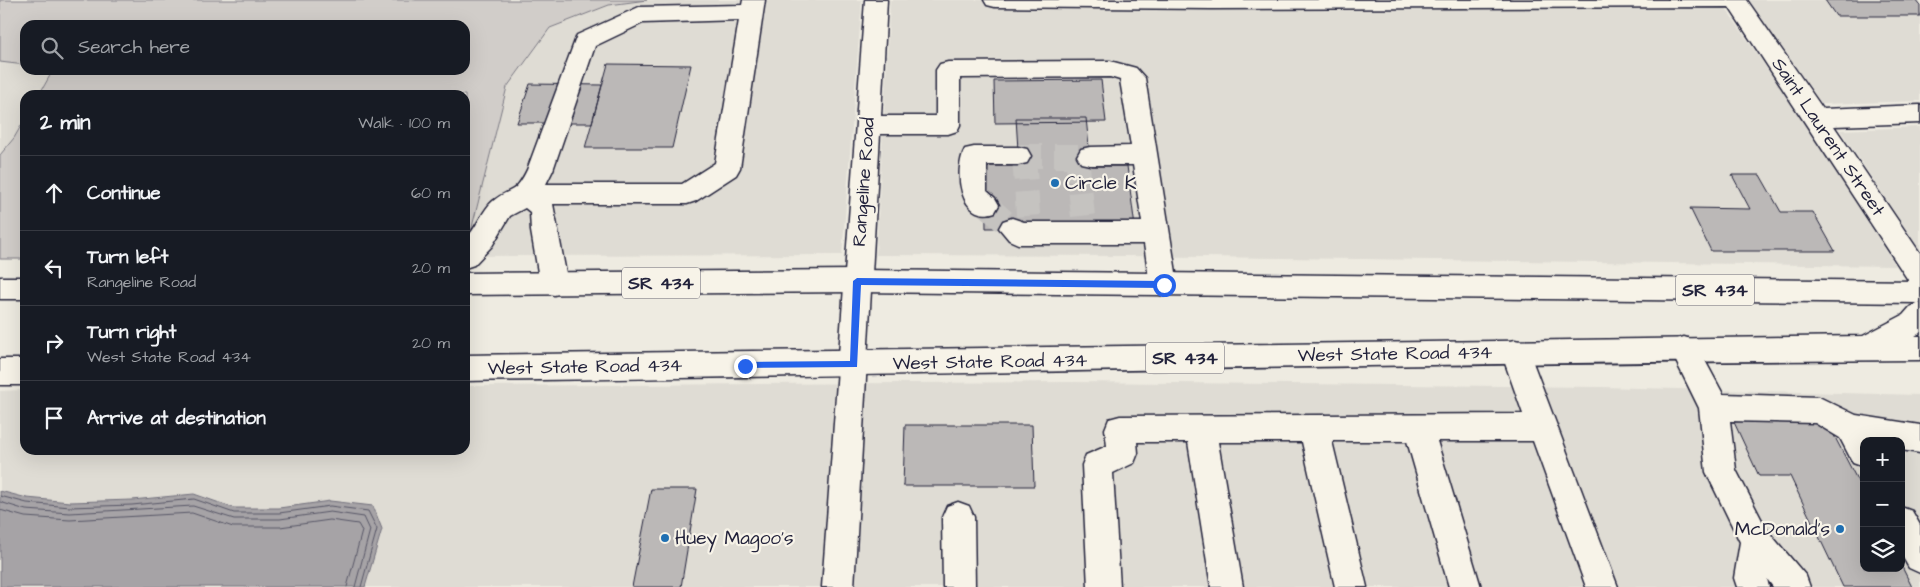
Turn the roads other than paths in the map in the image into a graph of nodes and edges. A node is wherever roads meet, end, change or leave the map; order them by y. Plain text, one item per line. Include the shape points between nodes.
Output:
1 (876, 0) edge
2 (995, 0) edge
3 (1735, 0) edge
4 (1212, 1) edge
5 (753, 6) edge
6 (1920, 114) edge
7 (1816, 118) junction
8 (868, 125) junction
9 (948, 125) junction
10 (974, 156) junction
11 (1018, 156) tunnel mouth
12 (1090, 156) tunnel mouth
13 (1144, 156) junction
14 (528, 194) junction
15 (986, 205) tunnel mouth
16 (1024, 230) tunnel mouth
17 (1156, 233) junction
18 (470, 252) edge
19 (1920, 275) edge
20 (857, 281) junction
21 (470, 284) edge
22 (554, 284) junction
23 (1164, 285) junction
24 (0, 288) edge
25 (20, 288) edge
26 (1920, 292) edge
27 (1920, 315) edge
28 (1869, 347) junction
29 (1920, 348) edge
30 (1684, 349) junction
31 (1515, 352) junction
32 (854, 364) junction
33 (470, 368) edge
34 (0, 372) edge
35 (20, 372) edge
36 (1714, 407) junction
37 (1543, 427) junction
38 (1314, 428) junction
39 (1418, 428) junction
40 (1201, 429) junction
41 (1920, 439) edge
42 (1857, 440) edge
43 (958, 517) dead end
44 (1904, 527) edge
45 (1756, 541) junction
46 (1920, 557) edge
47 (838, 587) edge
48 (958, 587) edge
49 (1104, 587) edge
50 (1227, 587) edge
51 (1351, 587) edge
52 (1465, 587) edge
53 (1602, 587) edge
54 (1753, 587) edge
55 (1794, 587) edge

1 - 8 main road, Rangeline Road
2 - 4 main road
3 - 4 main road
3 - 7 main road, Saint Laurent Street
5 - 14 main road via 639,15 585,41 540,170
5 - 14 main road via 727,168 687,194
6 - 7 main road
7 - 19 main road, Saint Laurent Street
8 - 9 main road
8 - 20 main road, Rangeline Road
9 - 10 main road
9 - 13 main road via 948,70 1110,69 1133,78
10 - 11 main road
10 - 15 main road via 974,195
12 - 13 main road
13 - 17 main road
14 - 18 main road via 501,209 483,240
14 - 22 main road via 543,209
16 - 17 main road
17 - 23 main road
20 - 22 main road, SR 434
20 - 23 main road, SR 434
20 - 32 main road, Rangeline Road
21 - 22 main road, SR 434
23 - 26 main road, SR 434
24 - 25 main road
27 - 28 main road via 1913,323
28 - 29 main road, SR 434
28 - 30 main road, SR 434
30 - 31 main road, SR 434
30 - 36 main road
31 - 32 main road, West State Road 434 / SR 434
31 - 37 main road
32 - 33 main road, West State Road 434 / SR 434
32 - 47 main road, Rangeline Road
34 - 35 main road
36 - 42 main road via 1819,410
36 - 45 main road via 1721,472
37 - 39 main road
37 - 53 main road
38 - 39 main road
38 - 40 main road
38 - 51 main road
39 - 52 main road
40 - 49 main road via 1120,429 1123,453 1097,465
40 - 50 main road
41 - 42 main road
43 - 48 main road
44 - 46 main road
45 - 54 main road via 1750,578
45 - 55 main road

